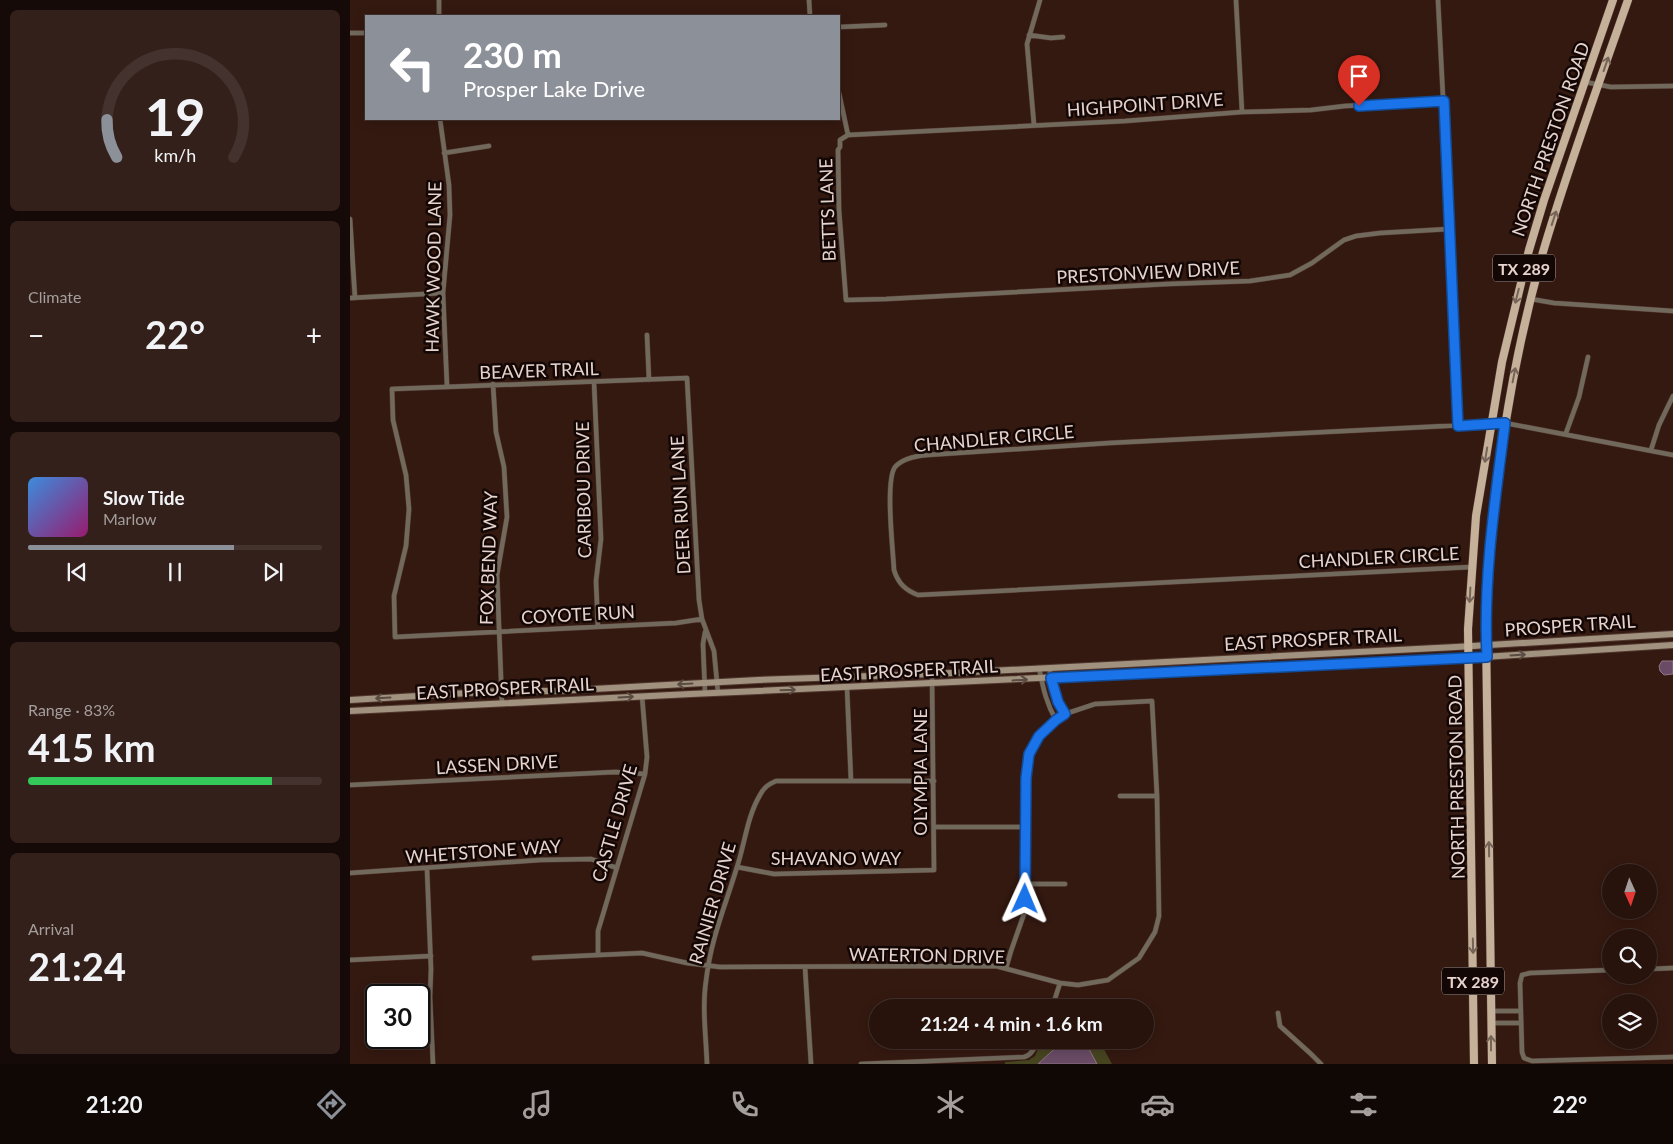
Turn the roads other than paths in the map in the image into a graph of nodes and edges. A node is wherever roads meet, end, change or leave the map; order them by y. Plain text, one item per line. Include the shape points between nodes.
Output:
1 (439, 0) edge
2 (809, 0) edge
3 (1040, 0) edge
4 (1236, 0) edge
5 (1438, 0) edge
6 (1614, 0) edge
7 (1628, 0) edge
8 (439, 15) edge
9 (810, 15) edge
10 (885, 24) dead end
11 (840, 27) edge
12 (350, 33) edge
13 (365, 33) edge
14 (1029, 34) junction
15 (1063, 37) dead end
16 (1584, 82) junction
17 (1598, 86) junction
18 (1673, 86) edge
19 (840, 98) edge
20 (1444, 101) junction
21 (1242, 112) junction
22 (440, 120) edge
23 (1034, 125) junction
24 (848, 135) junction
25 (488, 146) dead end
26 (444, 153) junction
27 (350, 219) edge
28 (1449, 229) junction
29 (845, 290) joint
30 (443, 293) junction
31 (352, 298) edge
32 (1531, 299) junction
33 (1673, 311) edge
34 (647, 335) dead end
35 (1588, 358) dead end
36 (687, 378) joint
37 (649, 380) junction
38 (594, 382) junction
39 (493, 384) junction
40 (447, 386) junction
41 (1673, 396) edge
42 (1505, 423) junction
43 (1491, 425) junction
44 (1458, 426) junction
45 (1566, 433) junction
46 (1651, 450) junction
47 (1673, 455) edge
48 (1472, 567) junction
49 (702, 619) junction
50 (598, 627) junction
51 (705, 630) junction
52 (499, 632) junction
53 (1673, 634) edge
54 (395, 637) joint
55 (1486, 645) junction
56 (1673, 645) edge
57 (1469, 647) junction
58 (1309, 654) junction
59 (1487, 657) junction
60 (1470, 658) junction
61 (1309, 666) junction
62 (1039, 668) junction
63 (1049, 668) junction
64 (932, 674) junction
65 (1051, 678) junction
66 (1041, 679) junction
67 (717, 682) junction
68 (705, 683) junction
69 (933, 684) junction
70 (847, 688) junction
71 (502, 691) junction
72 (705, 693) junction
73 (718, 693) junction
74 (642, 696) junction
75 (350, 700) edge
76 (502, 704) junction
77 (350, 712) edge
78 (1065, 714) junction
79 (1056, 720) junction
80 (645, 774) junction
81 (851, 781) junction
82 (934, 781) junction
83 (350, 785) edge
84 (1120, 796) dead end
85 (1157, 796) junction
86 (934, 827) junction
87 (1025, 827) junction
88 (738, 867) junction
89 (617, 868) junction
90 (427, 869) junction
91 (934, 870) joint
92 (350, 873) edge
93 (1025, 884) junction
94 (1066, 884) dead end
95 (1473, 898) junction
96 (1490, 898) junction
97 (598, 955) junction
98 (431, 956) junction
99 (534, 958) dead end
100 (350, 960) edge
101 (708, 966) junction
102 (805, 967) junction
103 (1006, 968) junction
104 (1673, 968) edge
105 (1657, 969) edge
106 (1602, 970) edge
107 (1060, 983) junction
108 (1055, 999) edge
109 (1491, 1011) junction
110 (1521, 1011) junction
111 (1278, 1013) dead end
112 (1491, 1023) junction
113 (1521, 1023) junction
114 (1034, 1049) edge
115 (1673, 1057) edge
116 (434, 1064) edge
117 (707, 1064) edge
118 (811, 1064) edge
119 (861, 1064) edge
120 (1321, 1064) edge
121 (1474, 1064) edge
122 (1492, 1064) edge

1 - 8 street
2 - 9 street
3 - 14 street
4 - 21 street
5 - 20 street
6 - 16 main road, NORTH PRESTON ROAD / TX 289
17 -> 7 main road, NORTH PRESTON ROAD / TX 289
10 - 11 street
12 - 13 street
14 - 15 street
14 - 23 street via 1027,44
16 - 17 street
16 -> 43 main road, NORTH PRESTON ROAD / TX 289 via 1529,250
17 - 18 street
32 -> 17 main road, NORTH PRESTON ROAD / TX 289 via 1543,252
19 - 24 street
20 - 21 street, HIGHPOINT DRIVE
20 - 28 street
21 - 23 street, HIGHPOINT DRIVE
22 - 26 street, HAWK WOOD LANE
23 - 24 street, HIGHPOINT DRIVE
24 - 29 street, BETTS LANE via 840,140 838,150
25 - 26 street
26 - 30 street, HAWK WOOD LANE via 450,215
27 - 31 street
28 - 29 street, PRESTONVIEW DRIVE via 1356,236 1344,240 1290,275 1250,281 846,300
28 - 44 street
30 - 31 street
30 - 40 street, HAWK WOOD LANE
32 - 33 street via 1558,304
42 -> 32 main road, NORTH PRESTON ROAD / TX 289
34 - 37 street
35 - 45 street
36 - 37 street, BEAVER TRAIL
36 - 49 street, DEER RUN LANE via 696,577
37 - 38 street, BEAVER TRAIL
38 - 39 street, BEAVER TRAIL
38 - 50 street, CARIBOU DRIVE via 601,539 596,581
39 - 40 street, BEAVER TRAIL
39 - 52 street, FOX BEND WAY via 507,517 497,575
40 - 54 street, BEAVER TRAIL via 392,389 393,420 406,475 409,509 406,546 394,596
41 - 46 street
42 - 43 street, CHANDLER CIRCLE
42 - 45 street, CHANDLER CIRCLE
42 - 55 main road, NORTH PRESTON ROAD / TX 289 via 1490,556
43 - 44 street, CHANDLER CIRCLE
43 -> 48 main road, NORTH PRESTON ROAD / TX 289 via 1476,516
44 - 48 street, CHANDLER CIRCLE via 1109,443 913,457 896,466 890,482 894,570 905,589 918,595 929,595
45 - 46 street, CHANDLER CIRCLE
46 - 47 street, CHANDLER CIRCLE
48 -> 57 main road, NORTH PRESTON ROAD / TX 289
49 - 50 street, COYOTE RUN
49 - 51 street, DEER RUN LANE
50 - 52 street, COYOTE RUN
51 - 67 street, DEER RUN LANE via 714,651
51 - 68 street, DEER RUN LANE
52 - 54 street, COYOTE RUN
52 - 71 street, FOX BEND WAY
53 - 55 main road, PROSPER TRAIL
55 - 57 main road, PROSPER TRAIL
55 - 59 main road, NORTH PRESTON ROAD / TX 289
59 -> 56 main road, PROSPER TRAIL
57 - 58 main road, EAST PROSPER TRAIL
57 - 60 main road, NORTH PRESTON ROAD / TX 289
58 - 61 main road
58 - 63 main road, EAST PROSPER TRAIL
59 - 60 main road, PROSPER TRAIL
96 -> 59 main road, NORTH PRESTON ROAD / TX 289
60 - 61 main road, EAST PROSPER TRAIL
60 - 95 main road, NORTH PRESTON ROAD / TX 289
61 - 65 main road, EAST PROSPER TRAIL
62 - 63 main road, EAST PROSPER TRAIL
62 - 64 main road, EAST PROSPER TRAIL
62 - 66 street
63 - 65 street
64 - 67 main road, EAST PROSPER TRAIL
64 - 69 street, OLYMPIA LANE
65 - 66 main road, EAST PROSPER TRAIL
65 - 78 street
69 -> 66 main road, EAST PROSPER TRAIL
66 - 79 street via 1048,707
67 - 68 main road, EAST PROSPER TRAIL
67 - 73 street, DEER RUN LANE
68 -> 71 main road, EAST PROSPER TRAIL
68 - 72 street, DEER RUN LANE
69 - 70 main road, EAST PROSPER TRAIL
69 - 82 street, OLYMPIA LANE
73 -> 70 main road, EAST PROSPER TRAIL
70 - 81 street
71 -> 75 main road, EAST PROSPER TRAIL
71 - 76 street, FOX BEND WAY
72 - 73 main road, EAST PROSPER TRAIL
72 - 74 main road, EAST PROSPER TRAIL
76 -> 74 main road, EAST PROSPER TRAIL
74 - 80 street, CASTLE DRIVE via 647,756
76 - 77 main road, EAST PROSPER TRAIL
78 - 79 street
78 - 85 street, WATERTON DRIVE via 1095,704 1152,701
79 - 87 street via 1039,736 1029,754
80 - 83 street, LASSEN DRIVE via 615,772
80 - 89 street, CASTLE DRIVE
81 - 82 street
81 - 88 street, RAINIER DRIVE via 776,781 767,785 752,811
82 - 86 street, OLYMPIA LANE
84 - 85 street
85 - 107 street, WATERTON DRIVE via 1159,916 1155,932 1139,958 1108,980 1078,985
86 - 87 street
86 - 91 street, OLYMPIA LANE
87 - 93 street
88 - 91 street, SHAVANO WAY via 774,874
88 - 101 street, RAINIER DRIVE via 716,927
89 - 90 street, WHETSTONE WAY via 591,859
89 - 97 street, CASTLE DRIVE via 598,931
90 - 92 street, WHETSTONE WAY
90 - 98 street
93 - 94 street
93 - 103 street via 1024,914
95 - 96 main road
95 -> 121 main road, NORTH PRESTON ROAD / TX 289
96 - 109 main road, NORTH PRESTON ROAD / TX 289
97 - 99 street, WATERTON DRIVE
97 - 101 street, WATERTON DRIVE via 642,953
98 - 100 street
98 - 116 street
101 - 102 street, WATERTON DRIVE
101 - 117 street, RAINIER DRIVE via 704,1005
102 - 103 street, WATERTON DRIVE
102 - 118 street
103 - 107 street, WATERTON DRIVE
104 - 105 street
106 - 110 street via 1522,975
107 - 108 street
109 - 110 street
109 - 112 main road, NORTH PRESTON ROAD / TX 289
110 - 113 street
111 - 120 street via 1280,1026
112 - 113 street
122 -> 112 main road, NORTH PRESTON ROAD / TX 289
113 - 115 street via 1522,1052 1524,1058 1532,1062
114 - 119 street via 1024,1058

